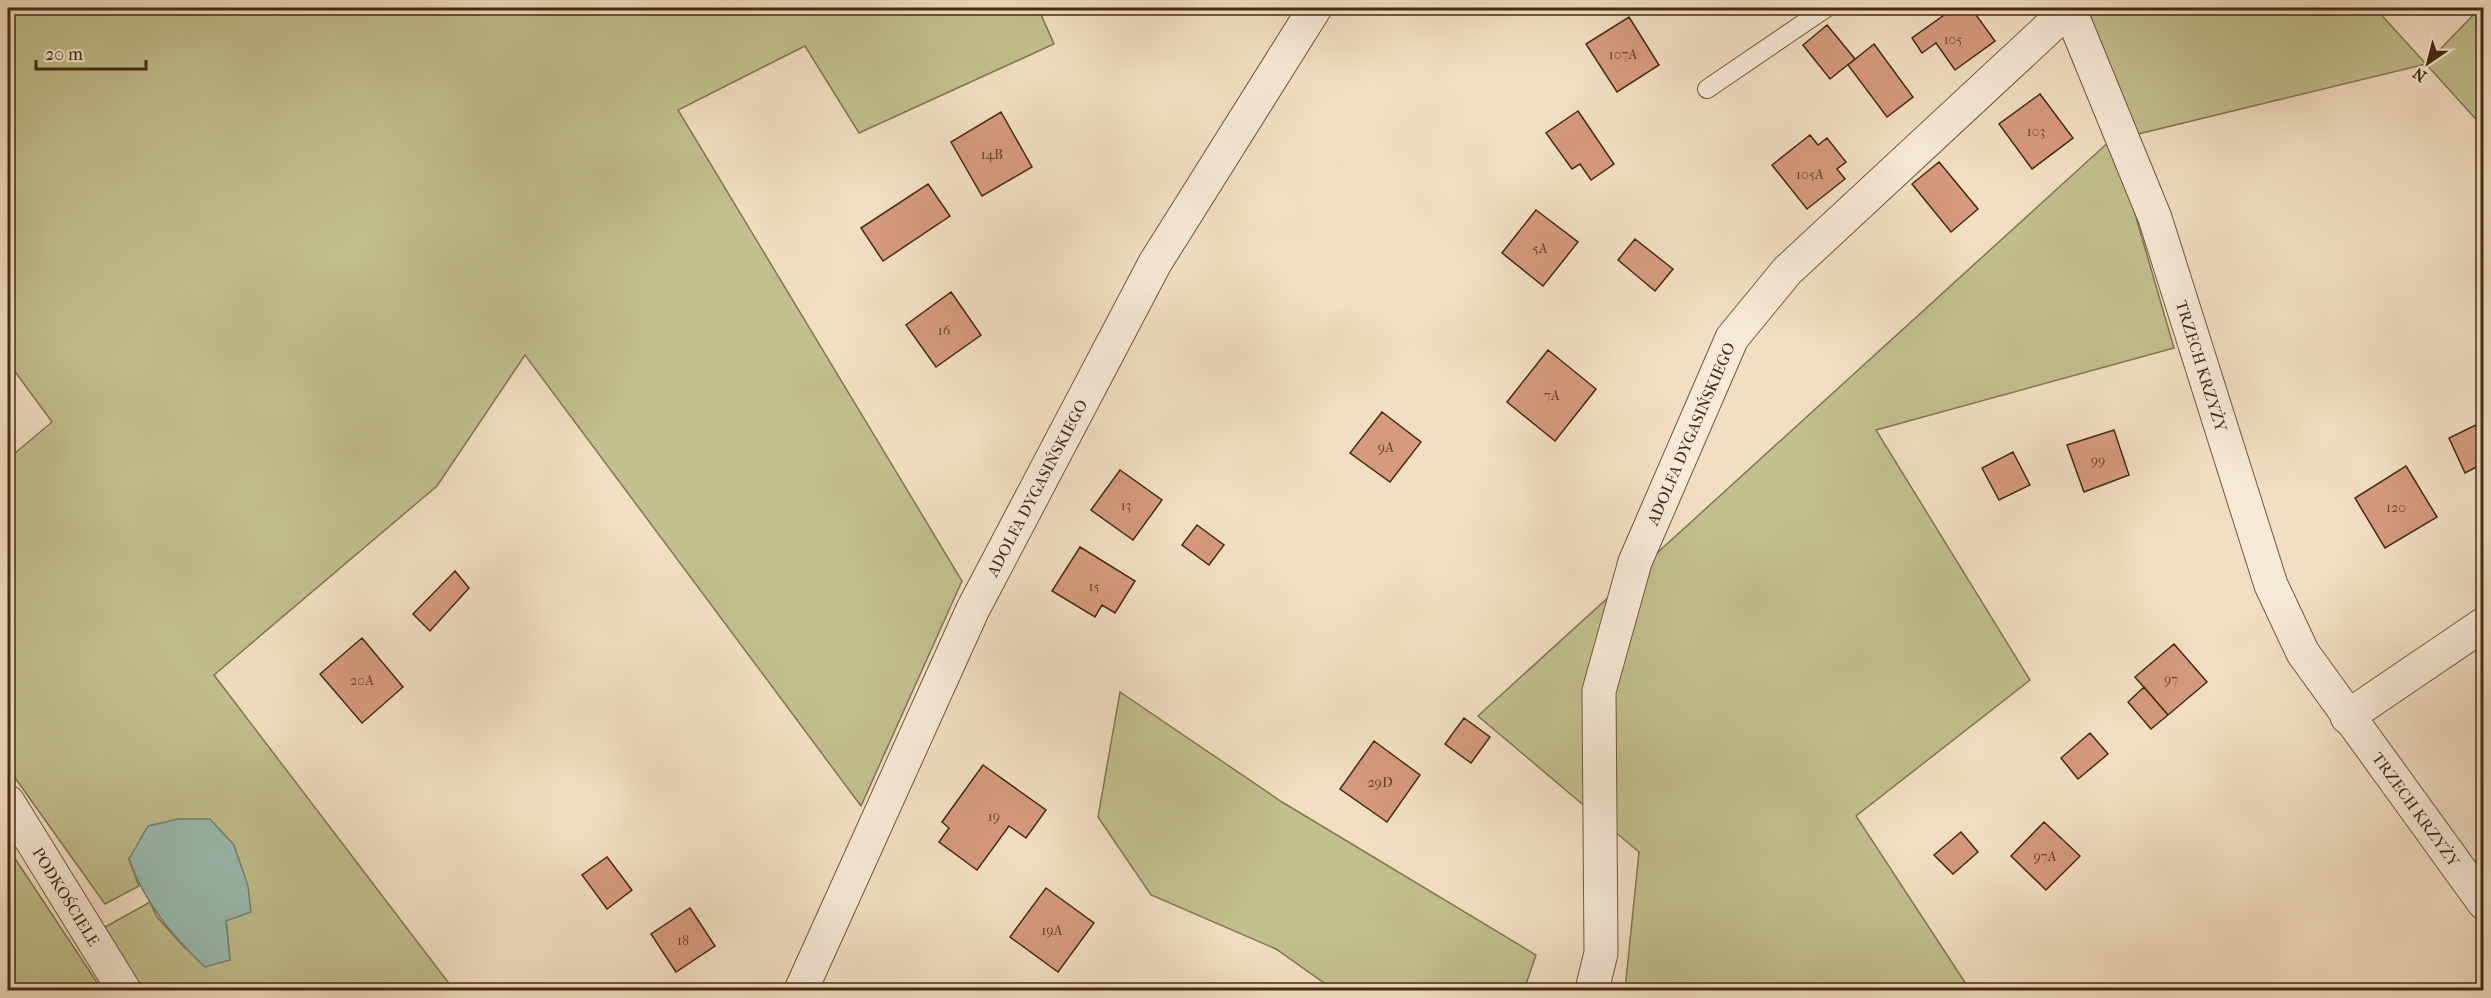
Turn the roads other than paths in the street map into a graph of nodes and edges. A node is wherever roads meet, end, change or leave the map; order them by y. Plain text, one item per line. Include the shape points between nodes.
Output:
1 (1315, 8) edge
2 (1826, 8) edge
3 (2069, 8) edge
4 (1707, 89) dead end
5 (2484, 624) edge
6 (2347, 717) junction
7 (8, 802) edge
8 (2484, 903) edge
9 (124, 990) edge
10 (801, 990) edge
11 (1592, 990) edge

1 - 10 street, ADOLFA DYGASIŃSKIEGO via 1155,263 973,609
2 - 4 lane
3 - 6 street, TRZECH KRZYŻY via 2155,218 2271,585 2303,653
3 - 11 street, ADOLFA DYGASIŃSKIEGO via 1787,271 1732,338 1635,562 1599,691 1601,953
5 - 6 street
6 - 8 street, TRZECH KRZYŻY
7 - 9 street, PODKOŚCIELE

